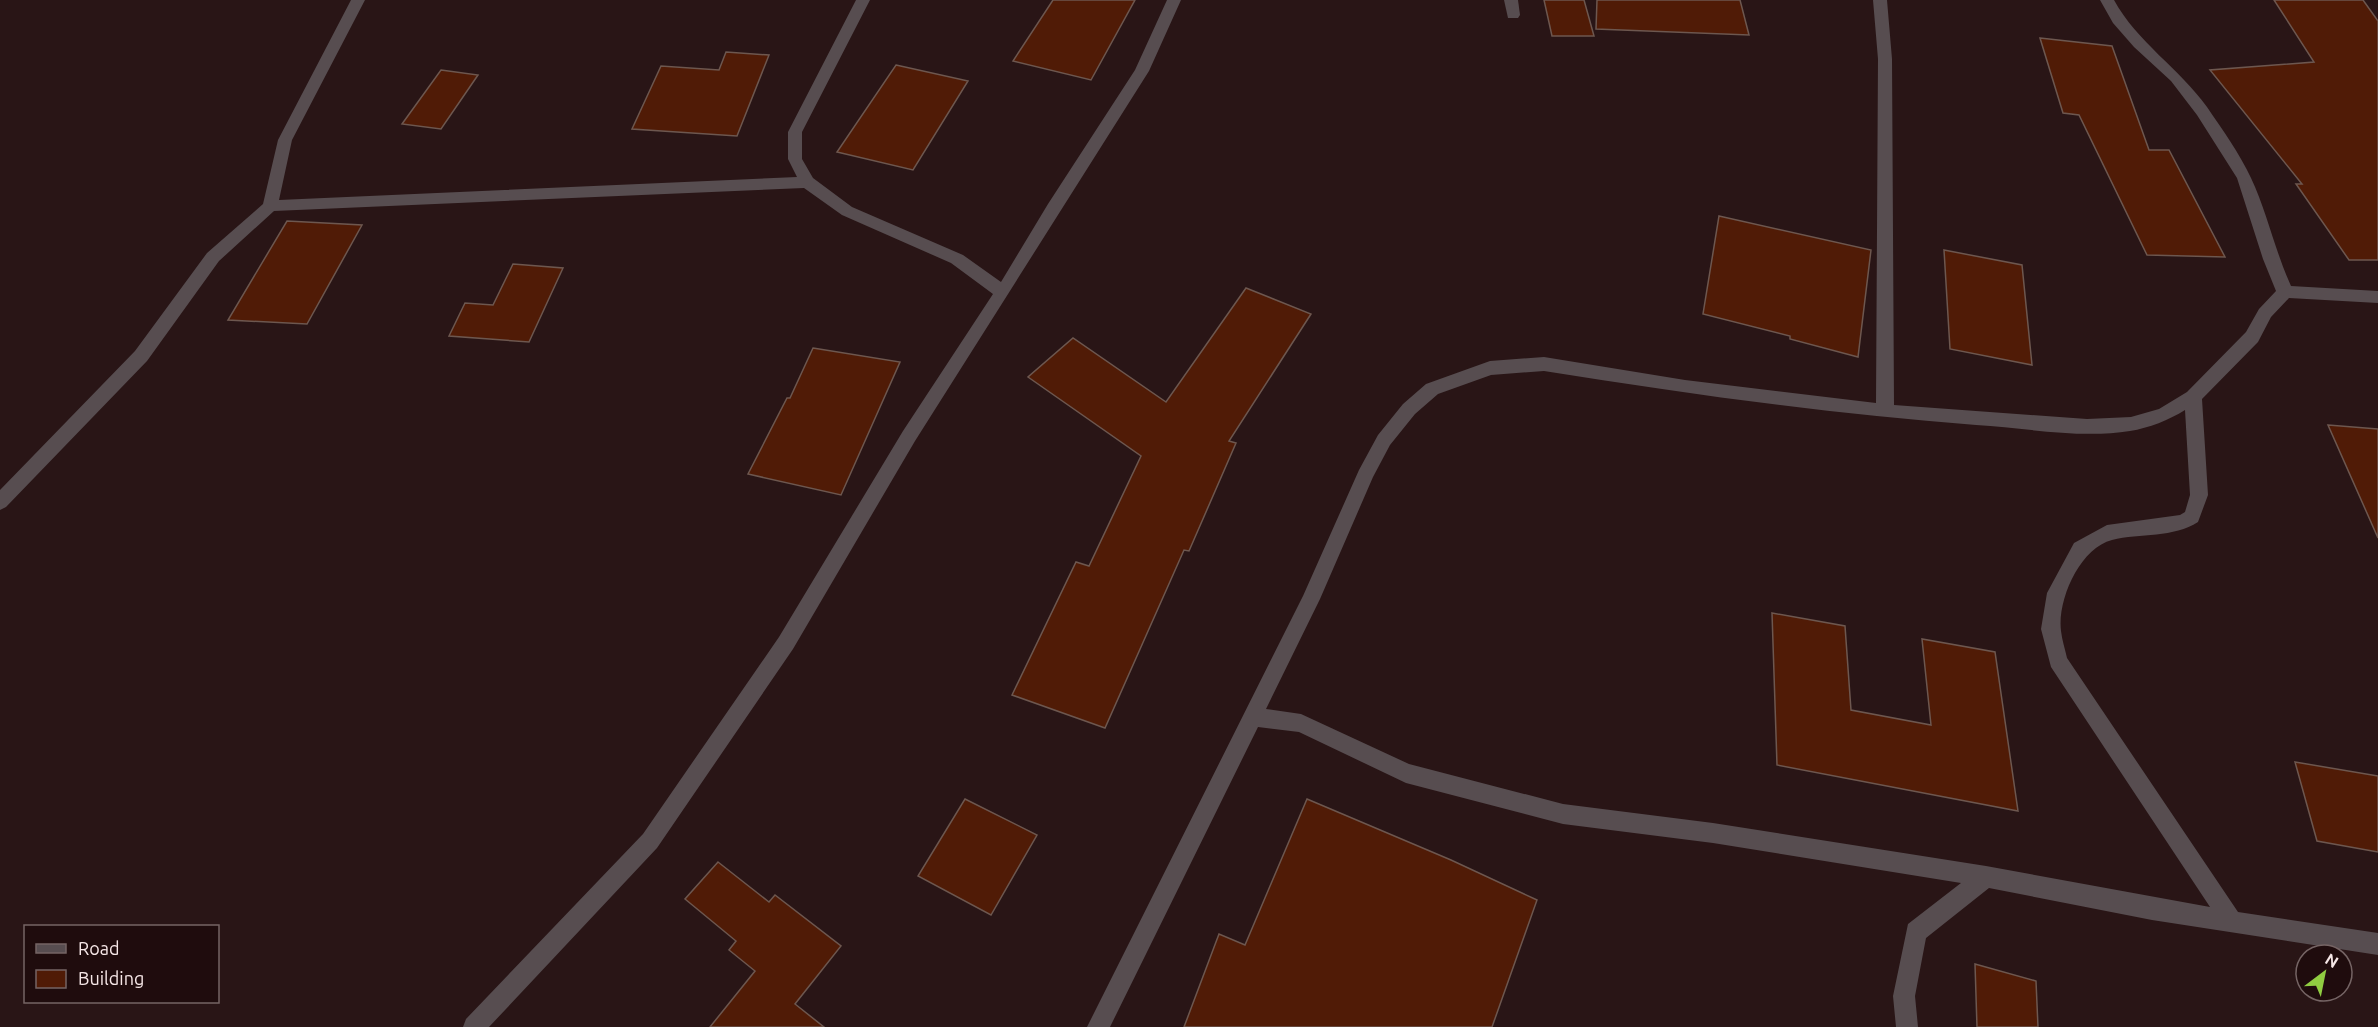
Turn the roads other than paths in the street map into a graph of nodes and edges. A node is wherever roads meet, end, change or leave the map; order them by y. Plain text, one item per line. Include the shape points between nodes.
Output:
1 (358, 0) edge
2 (863, 0) edge
3 (1174, 0) edge
4 (1511, 0) edge
5 (1880, 0) edge
6 (2107, 0) edge
7 (1513, 15) dead end
8 (807, 182) junction
9 (270, 206) junction
10 (1002, 292) junction
11 (2285, 292) junction
12 (2378, 297) edge
13 (2193, 397) junction
14 (1885, 411) junction
15 (0, 502) edge
16 (1253, 717) junction
17 (1986, 877) junction
18 (2232, 921) junction
19 (2378, 944) edge
20 (474, 1027) edge
21 (1098, 1027) edge
22 (1907, 1027) edge

1 - 9 street via 285,140
2 - 8 street via 795,132 795,159
3 - 10 street via 1142,72
4 - 7 street
5 - 14 street via 1885,59
6 - 11 street via 2118,20 2195,102 2244,178
8 - 9 street
8 - 10 street via 847,211 957,259
9 - 15 street via 213,258 141,356
10 - 20 street via 909,436 786,643 650,841
11 - 12 street
11 - 13 street via 2265,313 2252,337
13 - 14 street via 2164,414 2132,424 2087,426
13 - 18 street via 2199,495 2192,517 2184,522 2107,533 2080,549 2056,593 2051,629 2058,661
14 - 16 street via 1685,387 1544,364 1490,368 1431,389 1384,440
16 - 17 street via 1301,723 1406,773 1563,814
16 - 21 street
17 - 18 street
17 - 22 street via 1916,932 1904,996
18 - 19 street

